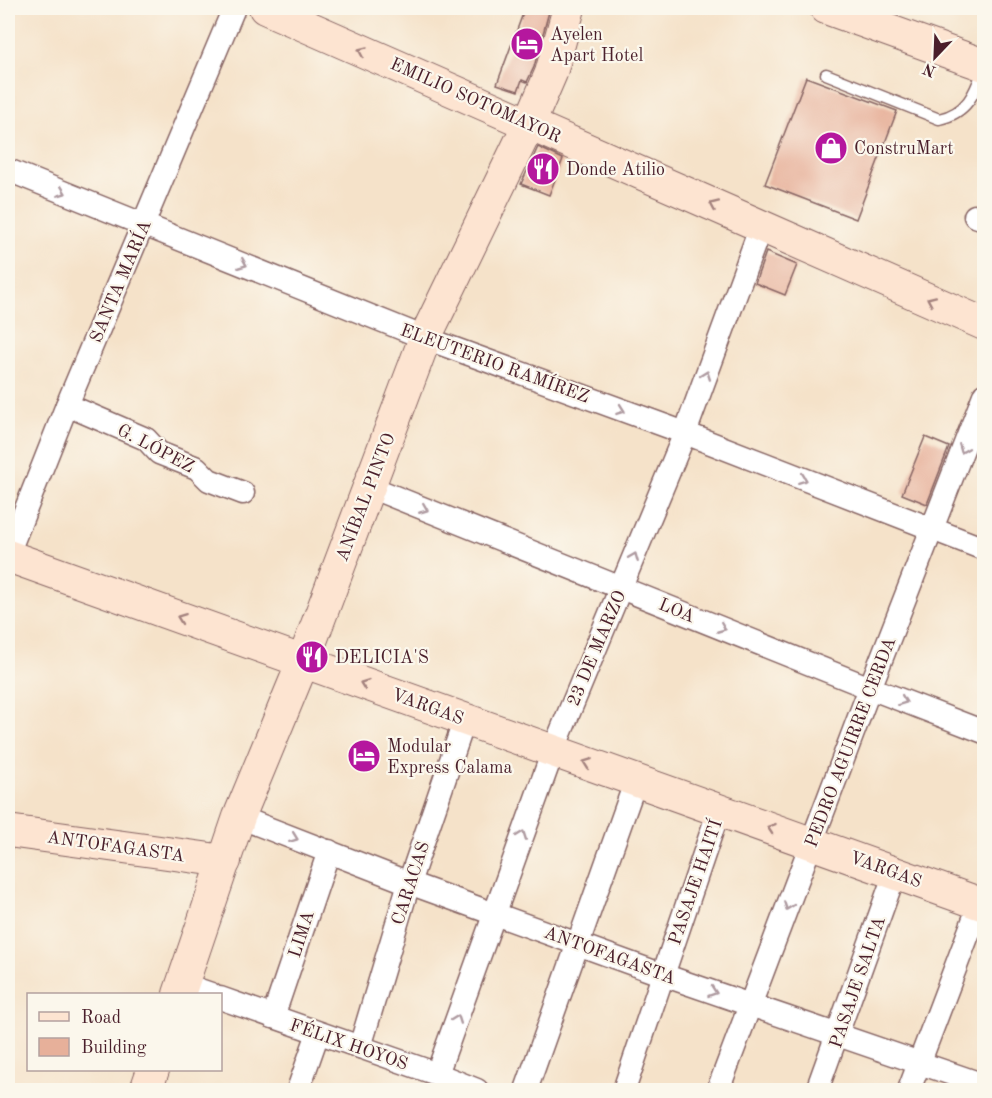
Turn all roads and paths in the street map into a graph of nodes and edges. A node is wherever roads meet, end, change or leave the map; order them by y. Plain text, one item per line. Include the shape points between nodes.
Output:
1 (234, 8) edge
2 (265, 8) edge
3 (569, 8) edge
4 (826, 8) edge
5 (871, 15) edge
6 (984, 66) edge
7 (826, 74) dead end
8 (529, 124) junction
9 (8, 170) edge
10 (144, 224) junction
11 (761, 226) junction
12 (984, 324) edge
13 (425, 338) junction
14 (984, 395) edge
15 (67, 405) junction
16 (685, 433) junction
17 (370, 487) junction
18 (243, 493) dead end
19 (932, 529) junction
20 (984, 549) edge
21 (8, 555) edge
22 (622, 588) junction
23 (303, 662) junction
24 (870, 688) junction
25 (465, 720) junction
26 (984, 732) edge
27 (553, 751) junction
28 (636, 780) junction
29 (719, 810) junction
30 (239, 817) junction
31 (8, 831) edge
32 (811, 843) junction
33 (329, 851) junction
34 (225, 861) junction
35 (896, 873) junction
36 (409, 883) junction
37 (982, 904) edge
38 (494, 912) junction
39 (578, 943) junction
40 (663, 975) junction
41 (191, 991) edge
42 (222, 999) edge
43 (751, 1005) junction
44 (273, 1017) junction
45 (318, 1033) junction
46 (839, 1036) junction
47 (360, 1047) junction
48 (919, 1063) junction
49 (153, 1071) edge
50 (447, 1082) edge
51 (984, 1085) edge
52 (146, 1090) edge
53 (298, 1090) edge
54 (477, 1090) edge
55 (526, 1090) edge
56 (624, 1090) edge
57 (718, 1090) edge
58 (818, 1090) edge
59 (909, 1090) edge

1 - 10 street, SANTA MARÍA
8 -> 2 street, EMILIO SOTOMAYOR
3 - 8 street, ANÍBAL PINTO via 550,73
4 - 5 street
5 - 6 street
6 - 7 lane via 973,97 956,113 939,119
11 -> 8 street, EMILIO SOTOMAYOR
8 - 13 street, ANÍBAL PINTO
9 -> 10 street, ELEUTERIO RAMÍREZ
10 -> 13 street, ELEUTERIO RAMÍREZ
10 - 15 street, SANTA MARÍA
12 -> 11 street, EMILIO SOTOMAYOR
16 -> 11 street, 23 DE MARZO
13 -> 16 street, ELEUTERIO RAMÍREZ
13 - 17 street, ANÍBAL PINTO
14 -> 19 street, PEDRO AGUIRRE CERDA
15 - 18 street, G. LÓPEZ via 146,439 159,453 197,468 208,480
15 - 21 street, SANTA MARÍA
16 -> 19 street, ELEUTERIO RAMÍREZ
22 -> 16 street, 23 DE MARZO
17 -> 22 street, LOA
17 - 23 street, ANÍBAL PINTO
19 - 20 street, ELEUTERIO RAMÍREZ
19 - 24 street, PEDRO AGUIRRE CERDA
23 -> 21 street, VARGAS
22 -> 24 street, LOA
22 - 27 street, 23 DE MARZO
25 -> 23 street, VARGAS
23 - 30 street, ANÍBAL PINTO
24 -> 26 street, LOA
24 - 32 street, PEDRO AGUIRRE CERDA
25 - 27 street, VARGAS
25 - 36 street, CARACAS
28 -> 27 street, VARGAS
38 -> 27 street, 23 DE MARZO
28 - 29 street, VARGAS
28 - 39 street
32 -> 29 street, VARGAS
29 - 40 street, PASAJE HAITÍ
30 -> 33 street, ANTOFAGASTA
30 - 34 street, ANÍBAL PINTO
31 - 34 street, ANTOFAGASTA
32 - 35 street, VARGAS
32 -> 43 street, PEDRO AGUIRRE CERDA
33 - 36 street, ANTOFAGASTA
33 - 44 street, LIMA
34 - 41 street, ANÍBAL PINTO
35 - 37 street, VARGAS
35 - 46 street, PASAJE SALTA
36 - 38 street, ANTOFAGASTA
36 - 47 street, CARACAS
37 - 48 street
38 - 39 street, ANTOFAGASTA
50 -> 38 street, 23 DE MARZO
39 - 40 street, ANTOFAGASTA
39 - 55 street
40 -> 43 street, ANTOFAGASTA
40 - 56 street, PASAJE HAITÍ
42 - 44 street, FÉLIX HOYOS
43 - 46 street, ANTOFAGASTA
43 - 57 street, PEDRO AGUIRRE CERDA
44 - 45 street, FÉLIX HOYOS
45 - 47 street, FÉLIX HOYOS
45 - 53 street
46 - 48 street, ANTOFAGASTA
46 - 58 street, PASAJE SALTA
47 - 50 street, FÉLIX HOYOS
48 - 51 street, ANTOFAGASTA
48 - 59 street
49 - 52 street
50 - 54 street, FÉLIX HOYOS

